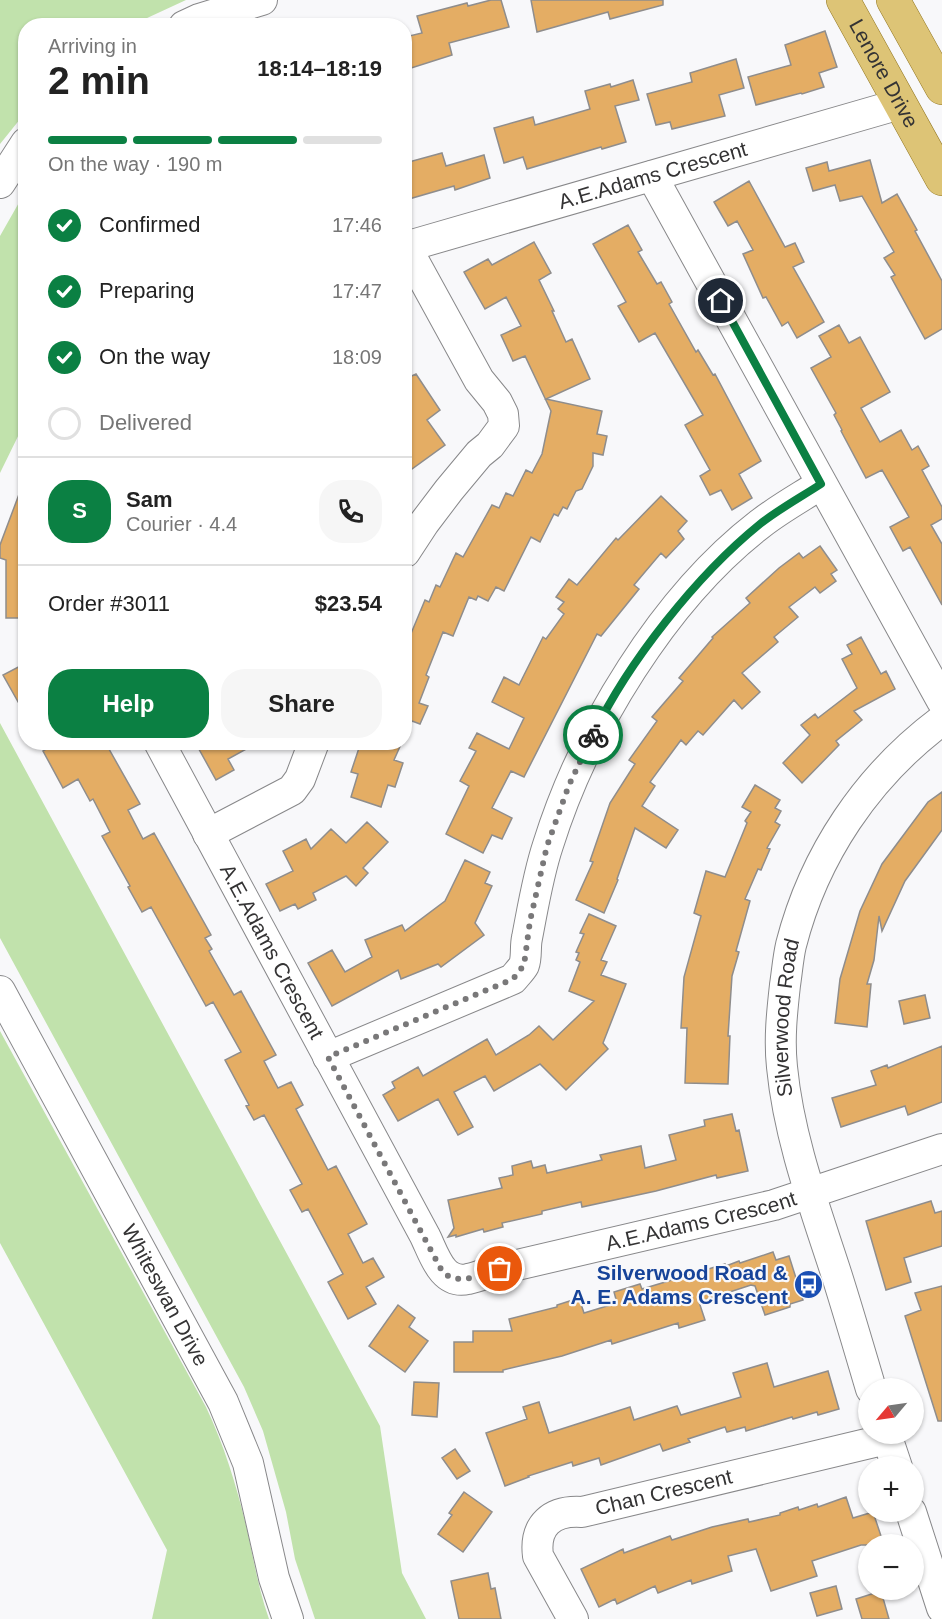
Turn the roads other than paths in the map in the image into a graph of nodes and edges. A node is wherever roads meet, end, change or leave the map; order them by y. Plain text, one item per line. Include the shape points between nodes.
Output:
1 (262, 0) edge
2 (843, 0) edge
3 (893, 0) edge
4 (202, 18) edge
5 (942, 88) edge
6 (900, 104) junction
7 (18, 155) edge
8 (652, 176) junction
9 (942, 179) edge
10 (0, 183) edge
11 (412, 245) edge
12 (412, 260) edge
13 (821, 484) junction
14 (412, 541) edge
15 (942, 702) edge
16 (942, 720) edge
17 (163, 750) edge
18 (311, 750) edge
19 (208, 834) junction
20 (0, 991) edge
21 (328, 1057) junction
22 (942, 1149) edge
23 (810, 1195) junction
24 (868, 1378) edge
25 (858, 1444) edge
26 (914, 1522) edge
27 (942, 1608) edge
28 (288, 1619) edge
29 (573, 1619) edge

1 - 4 street
2 - 6 main road, Lenore Drive
3 - 5 main road
6 - 8 street, A.E.Adams Crescent
6 - 9 main road, Lenore Drive
7 - 10 street
8 - 11 street, A.E.Adams Crescent
8 - 13 street
12 - 14 street via 479,380 497,402 504,426 449,490
13 - 15 street
13 - 21 street via 760,524 706,573 626,678 569,785 547,846 524,965 513,979
16 - 23 street, Silverwood Road via 862,797 840,829 820,862 790,947 781,1020 782,1065 788,1109
17 - 19 street, A.E.Adams Crescent
18 - 19 street via 292,790
19 - 21 street, A.E.Adams Crescent
20 - 28 street, Whiteswan Drive via 224,1402 248,1463 274,1578
21 - 23 street, A.E.Adams Crescent via 438,1265 443,1273 458,1280
22 - 23 street
23 - 24 street, Silverwood Road
25 - 29 street, Chan Crescent via 582,1512 557,1514 540,1531 538,1556
26 - 27 street

